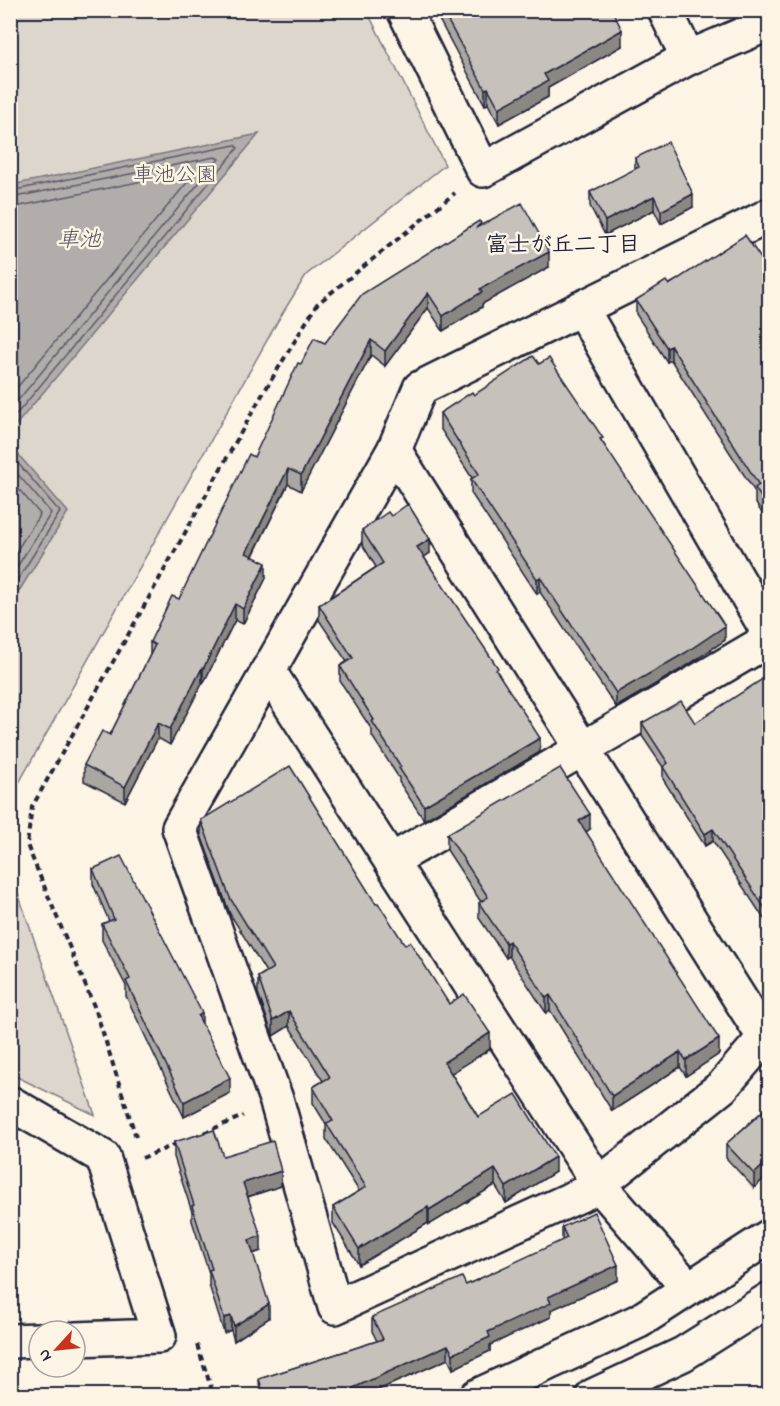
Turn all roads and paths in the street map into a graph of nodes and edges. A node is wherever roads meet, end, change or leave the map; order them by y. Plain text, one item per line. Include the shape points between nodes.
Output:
1 (404, 10) edge
2 (665, 10) edge
3 (770, 23) edge
4 (688, 58) junction
5 (766, 224) edge
6 (581, 308) junction
7 (394, 450) junction
8 (770, 637) edge
9 (268, 670) junction
10 (582, 749) junction
11 (391, 861) junction
12 (767, 1034) edge
13 (277, 1102) junction
14 (10, 1103) edge
15 (193, 1137) edge
16 (183, 1141) edge
17 (141, 1158) dead end
18 (600, 1186) junction
19 (770, 1236) edge
20 (688, 1288) junction
21 (770, 1299) edge
22 (87, 1339) edge
23 (27, 1340) edge
24 (10, 1341) edge
25 (477, 1395) edge
26 (593, 1395) edge

1 - 4 street via 483,170
2 - 4 street
3 - 4 street
5 - 6 street
6 - 7 street via 420,388
6 - 8 street
7 - 9 street
7 - 10 street
8 - 10 street
9 - 11 street
9 - 13 street via 179,828
10 - 11 street
10 - 12 street
11 - 18 street
12 - 18 street via 722,1087
13 - 15 path
13 - 18 street via 335,1307
14 - 22 street via 103,1157 159,1336
16 - 17 path
18 - 20 street
19 - 20 street
20 - 25 street via 639,1321
21 - 26 street via 683,1354
23 - 24 street

